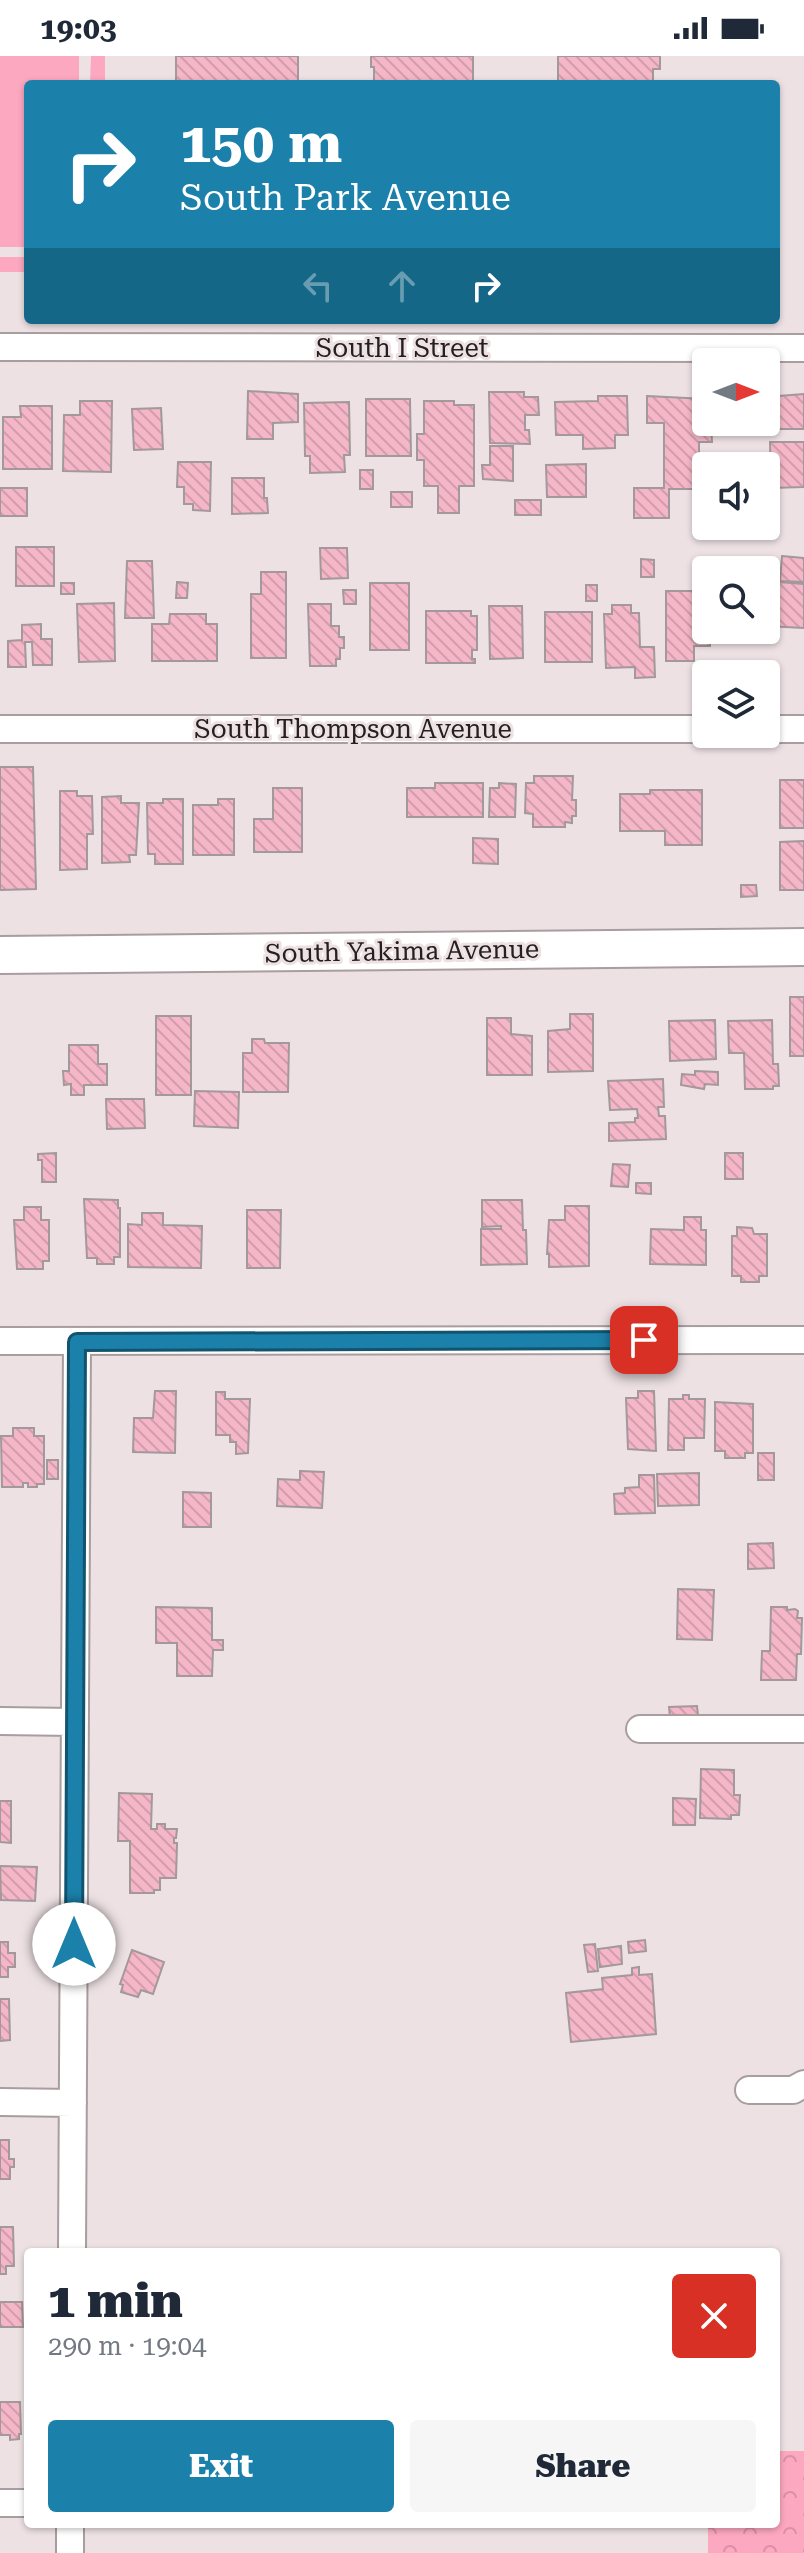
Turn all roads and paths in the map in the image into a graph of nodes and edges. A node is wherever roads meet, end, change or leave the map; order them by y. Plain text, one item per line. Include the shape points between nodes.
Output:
1 (0, 347) edge
2 (804, 348) edge
3 (0, 729) edge
4 (692, 729) edge
5 (780, 729) edge
6 (804, 729) edge
7 (804, 947) edge
8 (0, 955) edge
9 (804, 1340) edge
10 (0, 1341) edge
11 (77, 1342) junction
12 (0, 1721) edge
13 (75, 1722) junction
14 (640, 1729) dead end
15 (804, 1729) edge
16 (804, 2084) edge
17 (749, 2090) dead end
18 (0, 2102) edge
19 (73, 2103) junction
20 (72, 2248) edge
21 (0, 2503) edge
22 (24, 2503) edge
23 (70, 2528) edge
24 (70, 2553) edge

1 - 2 street, South I Street
3 - 4 street, South Thompson Avenue
5 - 6 street
7 - 8 main road, South Yakima Avenue
9 - 11 street
10 - 11 street
11 - 13 street
12 - 13 street
13 - 19 street
14 - 15 street
16 - 17 street via 793,2090
18 - 19 street
19 - 20 street
21 - 22 street
23 - 24 street

